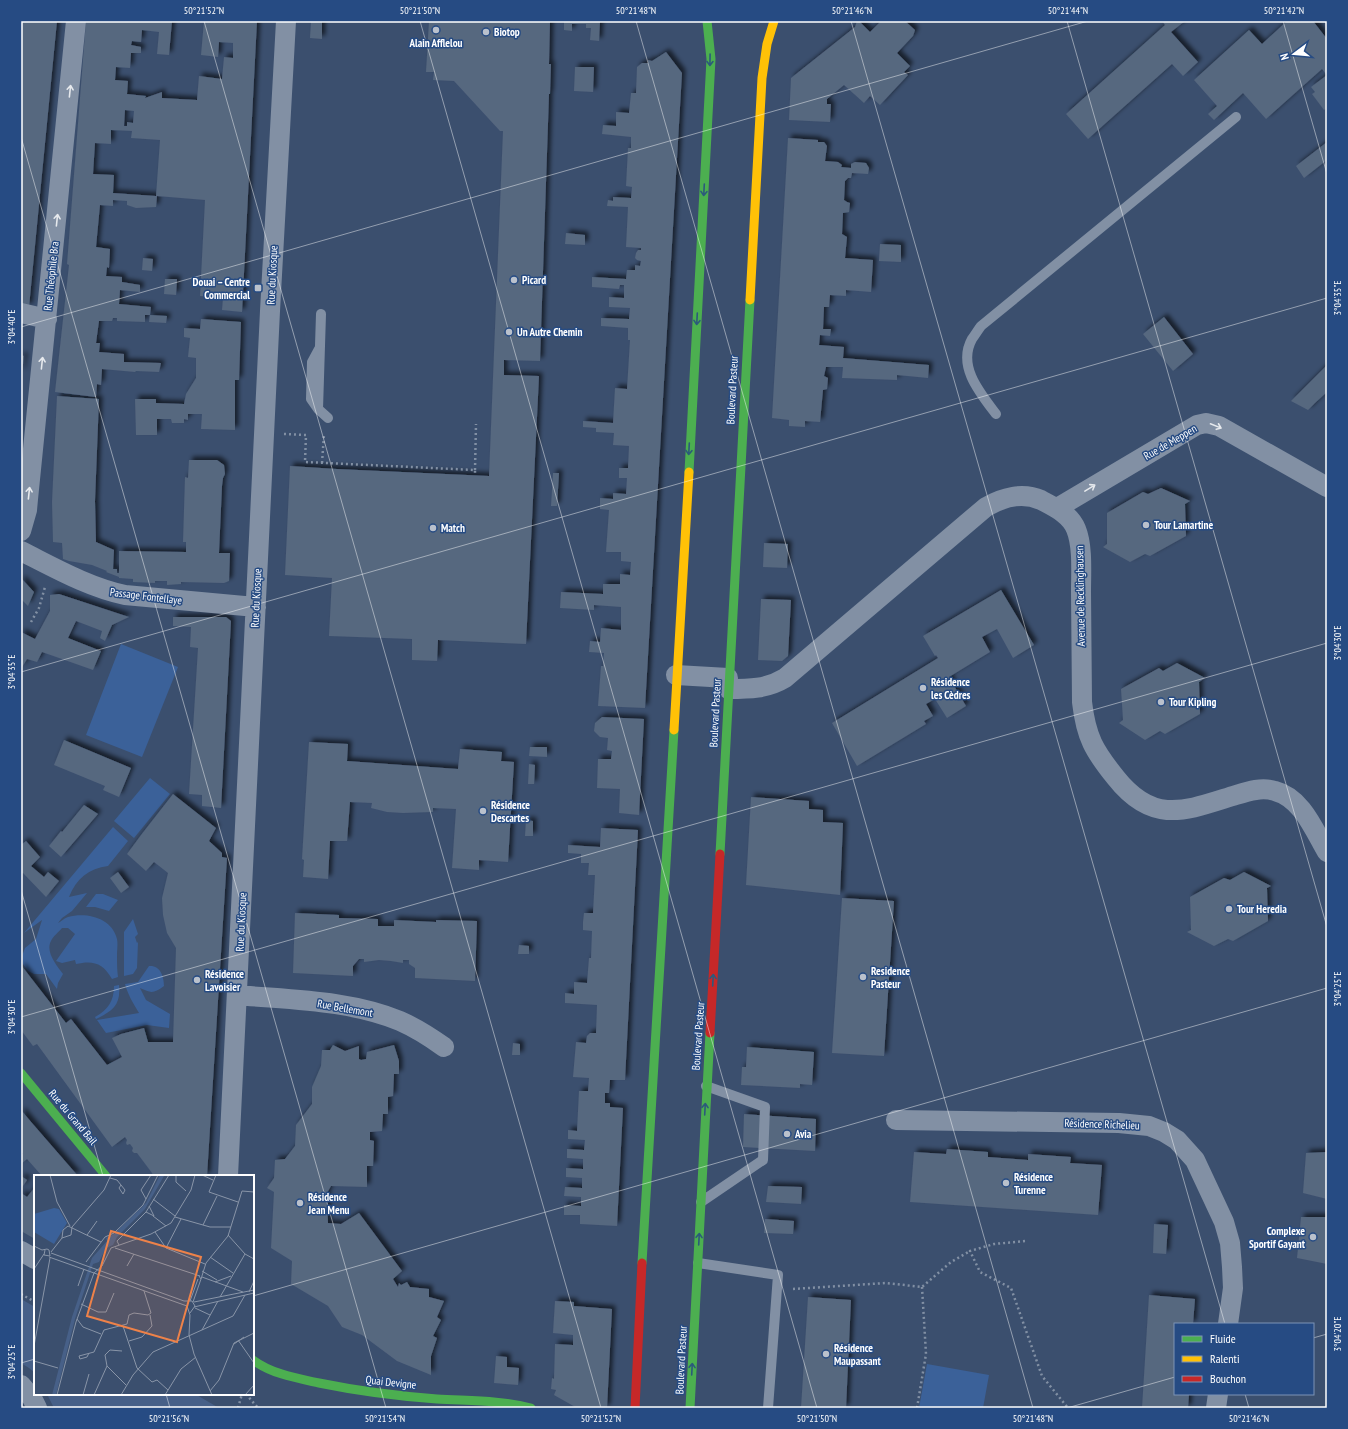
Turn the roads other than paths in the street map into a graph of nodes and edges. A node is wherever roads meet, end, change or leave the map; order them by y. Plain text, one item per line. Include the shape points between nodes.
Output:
1 (76, 21) edge
2 (286, 21) edge
3 (707, 21) edge
4 (774, 21) edge
5 (1236, 117) dead end
6 (21, 313) edge
7 (321, 314) dead end
8 (47, 319) junction
9 (996, 414) dead end
10 (328, 418) road end
11 (1327, 487) edge
12 (1057, 508) junction
13 (21, 531) edge
14 (21, 551) edge
15 (256, 607) junction
16 (676, 675) junction
17 (728, 684) junction
18 (1327, 852) edge
19 (237, 995) junction
20 (444, 1047) dead end
21 (21, 1073) edge
22 (706, 1086) junction
23 (896, 1120) dead end
24 (105, 1175) edge
25 (228, 1175) edge
26 (701, 1202) junction
27 (21, 1251) edge
28 (34, 1258) edge
29 (698, 1263) junction
30 (1228, 1323) edge
31 (254, 1361) edge
32 (1218, 1395) edge
33 (531, 1408) edge
34 (635, 1408) edge
35 (690, 1408) edge
36 (768, 1408) edge
37 (1216, 1408) edge

8 -> 1 street, Rue Théophile Bra
2 - 15 street, Rue du Kiosque
3 -> 16 main road via 711,59
4 - 17 main road, Boulevard Pasteur via 767,44 762,78
5 - 9 lane via 981,326 972,340 968,356 969,371 979,392
6 - 8 street
7 - 10 lane via 318,409
13 -> 8 street, Rue Théophile Bra via 27,510
12 -> 11 street, Rue de Meppen via 1197,425 1206,423 1219,426
12 - 17 street, Avenue de Recklinghausen via 1027,497 1014,496 995,502 980,512 786,678 756,689
12 - 18 street, Avenue de Recklinghausen via 1071,520 1078,538 1081,563 1082,702 1091,744 1106,767 1118,782 1144,804 1170,811 1192,809 1253,790 1276,791 1286,795 1302,810
14 - 15 street, Passage Fontellaye via 101,590 119,594
15 - 19 street, Rue du Kiosque
16 - 17 street, Avenue de Recklinghausen
16 - 34 main road
22 -> 17 main road, Boulevard Pasteur
19 - 20 street, Rue Bellemont via 305,1001 372,1012 413,1027
19 - 25 street, Rue du Kiosque
21 - 24 main road, Rue du Grand Bail
26 -> 22 main road, Boulevard Pasteur
22 - 26 lane via 765,1107 765,1115 763,1160
23 - 30 street, Résidence Richelieu via 1119,1123 1149,1126 1164,1132 1177,1140 1196,1160 1224,1222 1230,1243 1232,1267
29 -> 26 main road, Boulevard Pasteur
27 - 28 street
35 -> 29 main road, Boulevard Pasteur
29 - 36 lane via 778,1275
31 - 33 main road, Quai Devigne via 300,1380 336,1388 436,1399 503,1402
32 - 37 street

